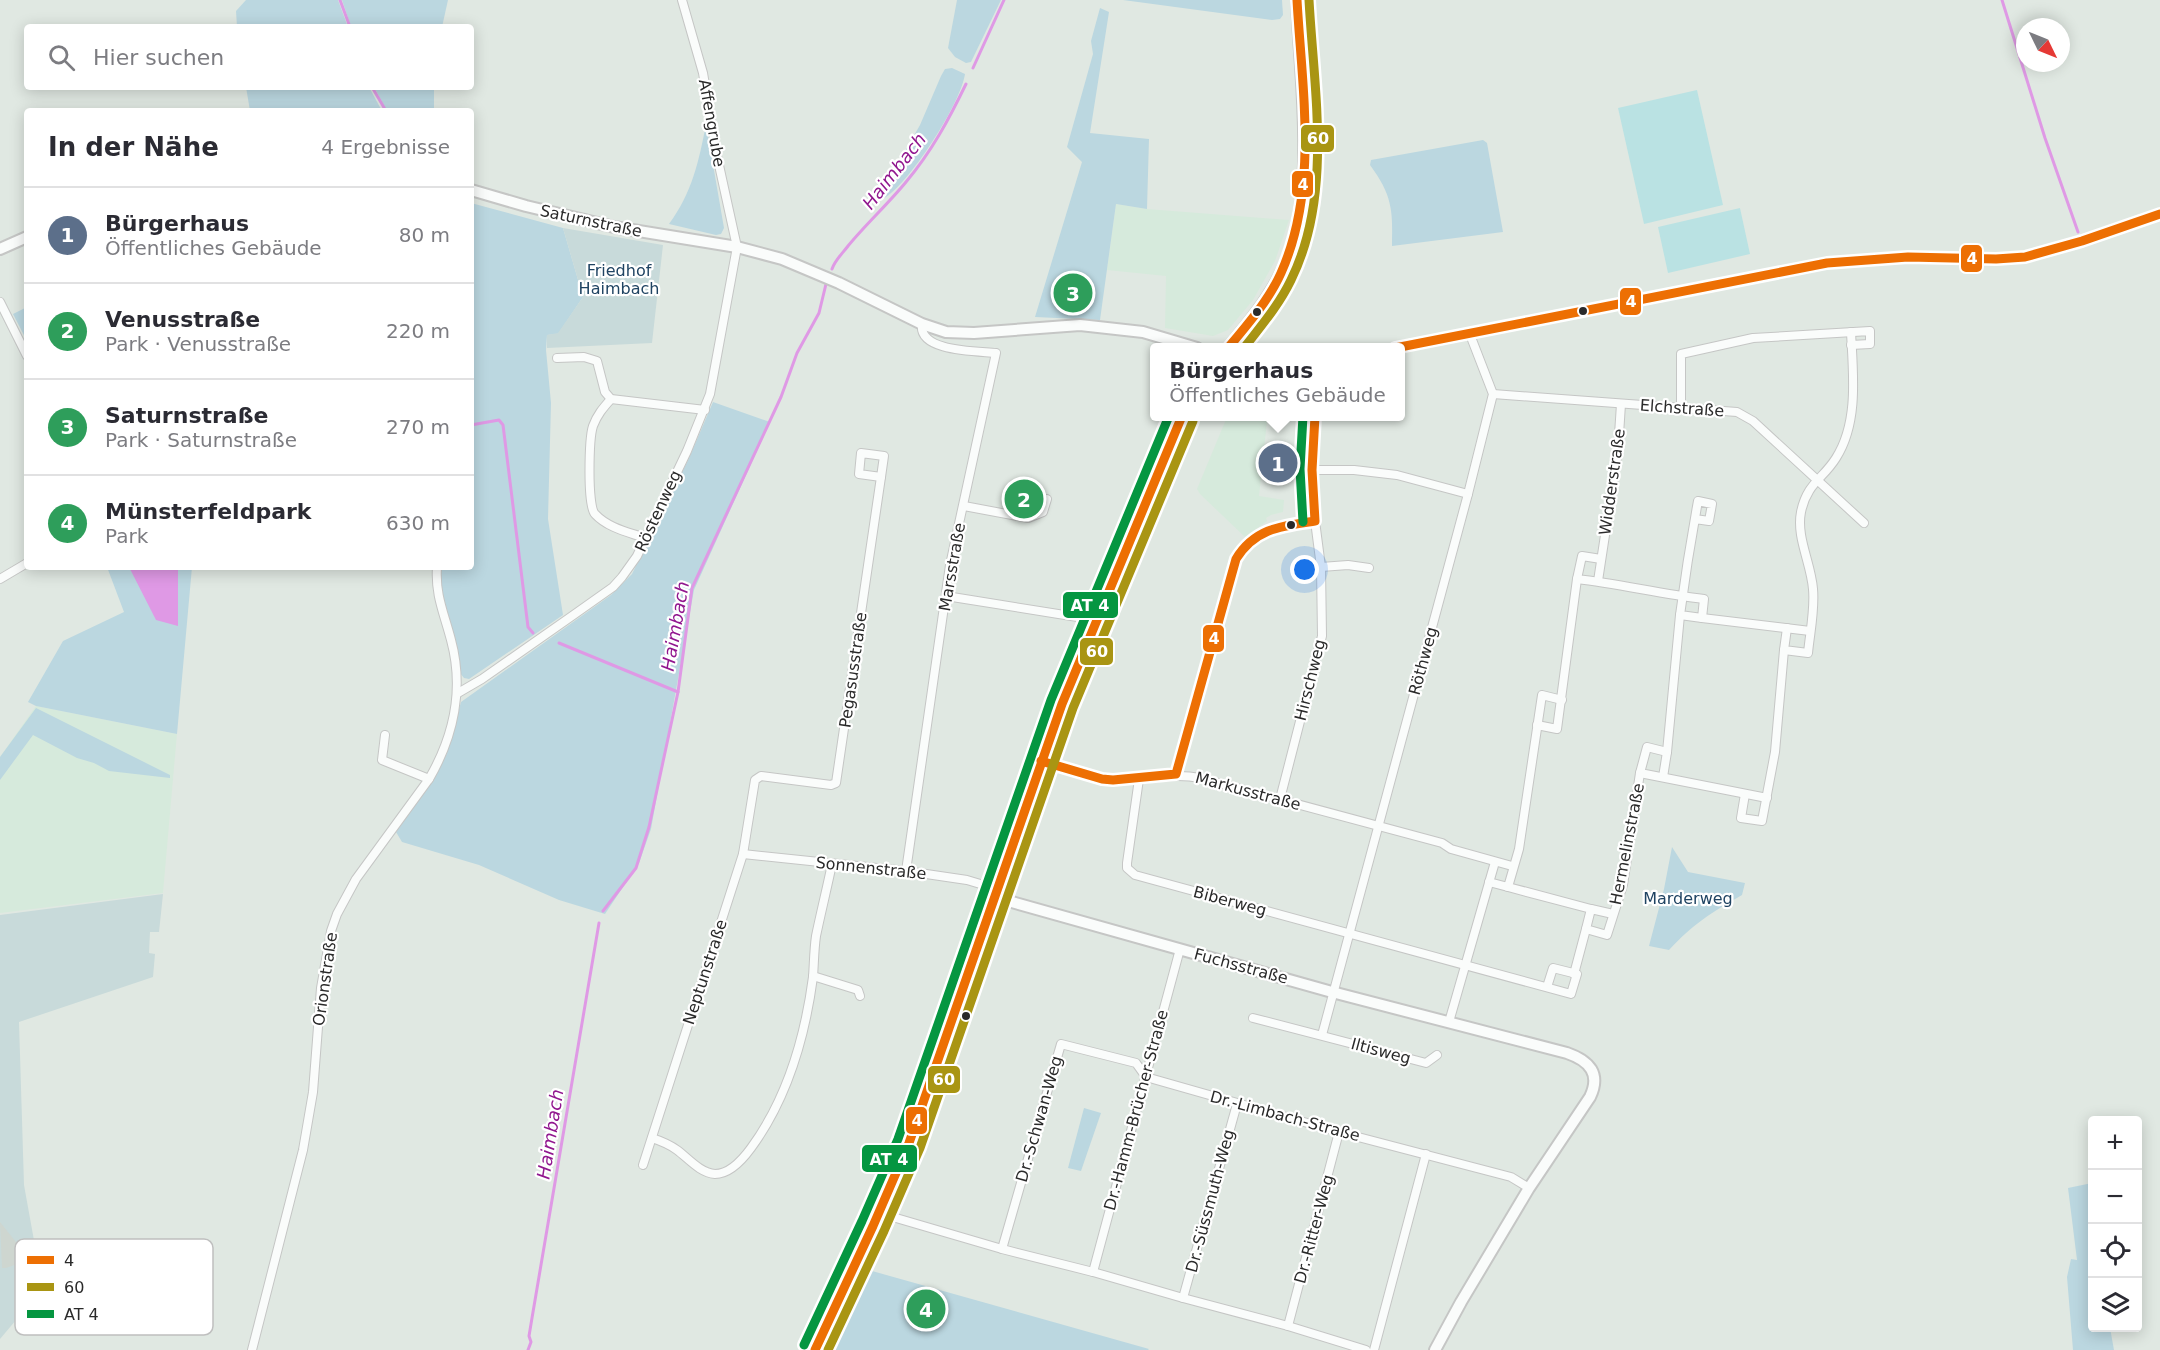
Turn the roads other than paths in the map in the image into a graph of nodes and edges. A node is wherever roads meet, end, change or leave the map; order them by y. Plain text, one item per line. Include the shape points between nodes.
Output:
1 (682, 0) edge
2 (1297, 0) edge
3 (474, 191) edge
4 (2160, 214) edge
5 (24, 238) edge
6 (737, 247) junction
7 (0, 249) edge
8 (0, 303) edge
9 (922, 324) junction
10 (1469, 332) junction
11 (1851, 332) junction
12 (1180, 343) edge
13 (1232, 343) edge
14 (1405, 345) edge
15 (1851, 345) junction
16 (24, 350) edge
17 (557, 358) dead end
18 (1493, 394) junction
19 (610, 399) junction
20 (1621, 404) junction
21 (1681, 408) junction
22 (705, 410) junction
23 (1180, 421) edge
24 (1315, 421) edge
25 (1312, 470) junction
26 (881, 477) dead end
27 (1816, 480) junction
28 (1468, 494) junction
29 (1047, 499) dead end
30 (963, 506) junction
31 (1695, 519) dead end
32 (1315, 521) junction
33 (1864, 523) dead end
34 (645, 538) junction
35 (1601, 559) junction
36 (24, 565) edge
37 (1321, 567) junction
38 (1369, 568) dead end
39 (437, 570) edge
40 (0, 579) edge
41 (1577, 579) junction
42 (1598, 582) junction
43 (946, 596) junction
44 (1682, 596) junction
45 (1680, 615) junction
46 (1702, 618) junction
47 (1096, 620) junction
48 (1787, 628) junction
49 (1810, 631) junction
50 (1784, 650) junction
51 (458, 693) junction
52 (1562, 700) junction
53 (1537, 725) junction
54 (385, 735) dead end
55 (1667, 752) junction
56 (1041, 761) junction
57 (1640, 773) junction
58 (1176, 774) junction
59 (757, 777) joint
60 (1662, 777) junction
61 (429, 779) junction
62 (1139, 779) junction
63 (1745, 794) junction
64 (1767, 798) junction
65 (1280, 799) junction
66 (1378, 826) junction
67 (743, 854) junction
68 (1495, 862) junction
69 (832, 864) junction
70 (1512, 866) junction
71 (906, 871) junction
72 (1489, 882) junction
73 (1508, 887) junction
74 (995, 893) junction
75 (1591, 909) junction
76 (1613, 915) junction
77 (1586, 929) junction
78 (1349, 932) junction
79 (1179, 949) junction
80 (1464, 966) junction
81 (1574, 974) junction
82 (813, 976) junction
83 (1547, 987) junction
84 (1332, 992) junction
85 (860, 996) dead end
86 (1252, 1018) dead end
87 (1449, 1022) junction
88 (1322, 1035) junction
89 (1437, 1055) dead end
90 (1146, 1077) junction
91 (1237, 1104) junction
92 (1339, 1132) junction
93 (652, 1138) junction
94 (1426, 1154) junction
95 (643, 1165) dead end
96 (1529, 1188) junction
97 (879, 1213) junction
98 (1002, 1250) junction
99 (1093, 1272) junction
100 (1183, 1298) junction
101 (1288, 1326) junction
102 (252, 1350) edge
103 (814, 1350) edge
104 (1365, 1350) edge
105 (1374, 1350) edge
106 (1434, 1350) edge

1 - 6 street, Affengrube via 703,73
2 - 13 street via 1304,157 1299,218 1274,287
3 - 6 street, Saturnstraße via 614,227
4 - 10 street via 2025,257 1908,256 1827,263
5 - 7 street
6 - 9 street, Saturnstraße via 801,266
6 - 22 street, Röstenweg
8 - 16 street
9 - 12 street, Saturnstraße via 959,333 1055,326 1104,327 1143,332
9 - 30 street, Marsstraße via 921,331 927,340 946,348 996,353
10 - 14 street
10 - 18 street
11 - 15 street
11 - 15 street via 1869,331 1870,344
11 - 21 street via 1753,338 1681,354
15 - 27 street via 1852,403 1847,435 1836,459
17 - 19 street via 584,357 597,361
18 - 20 street, Elchstraße
18 - 28 street, Röthweg
19 - 22 street
19 - 34 street via 598,413 592,429 592,512 605,524
20 - 21 street, Elchstraße
20 - 35 street, Widderstraße
21 - 27 street, Elchstraße via 1744,415
22 - 34 street, Röstenweg
23 - 47 street
24 - 25 street, Hirschweg
25 - 28 street via 1397,475
25 - 32 street, Hirschweg
26 - 59 street, Pegasusstraße via 836,783
27 - 33 street, Elchstraße
27 - 49 street via 1803,503 1800,525 1813,591
28 - 66 street, Röthweg
29 - 30 street via 1043,512 1028,518
30 - 43 street, Marsstraße
31 - 44 street, Hermelinstraße
32 - 37 street, Hirschweg
32 - 58 street via 1264,531 1246,542 1240,551
34 - 51 street, Röstenweg via 630,567 613,587
35 - 41 street, Widderstraße via 1582,556
35 - 42 street, Widderstraße
36 - 40 street
37 - 38 street
37 - 65 street, Hirschweg via 1322,636
39 - 51 street, Orionstraße via 437,593 454,650
41 - 42 street
41 - 52 street, Widderstraße
42 - 44 street
43 - 47 street
43 - 71 street, Marsstraße
44 - 45 street, Hermelinstraße
44 - 46 street via 1704,599
45 - 46 street
45 - 55 street, Hermelinstraße
46 - 48 street
47 - 56 street
48 - 49 street
48 - 50 street
49 - 50 street via 1808,653
50 - 64 street
51 - 61 street, Orionstraße via 451,729
52 - 53 street, Widderstraße via 1557,729
52 - 53 street via 1542,695
53 - 70 street via 1519,849
54 - 61 street via 382,760
55 - 57 street, Hermelinstraße via 1647,747
55 - 60 street, Hermelinstraße
56 - 62 street, Markusstraße via 1102,779
56 - 74 street
57 - 60 street, Hermelinstraße
57 - 76 street, Hermelinstraße via 1623,885
58 - 62 street, Markusstraße
58 - 65 street, Markusstraße
59 - 67 street, Neptunstraße
60 - 63 street
61 - 102 street, Orionstraße via 356,879 331,931 303,1150
62 - 78 street, Biberweg via 1127,863 1131,872
63 - 64 street
63 - 64 street via 1741,818 1762,821
65 - 66 street, Markusstraße
66 - 68 street, Markusstraße
66 - 78 street, Röthweg
67 - 69 street, Sonnenstraße
67 - 93 street, Neptunstraße
68 - 70 street
68 - 72 street
69 - 71 street, Sonnenstraße
69 - 82 street via 816,938
70 - 73 street
71 - 74 street, Sonnenstraße via 966,880
72 - 73 street
72 - 80 street
73 - 75 street, Hermelinstraße
74 - 79 street, Fuchsstraße
74 - 97 street via 928,1091
75 - 76 street, Hermelinstraße
75 - 77 street, Hermelinstraße
76 - 77 street, Hermelinstraße via 1607,935
77 - 81 street, Hermelinstraße
78 - 80 street, Biberweg
78 - 84 street, Röthweg
79 - 84 street, Fuchsstraße
79 - 90 street, Dr.-Hamm-Brücher-Straße
80 - 83 street
80 - 87 street
81 - 83 street via 1553,968
81 - 83 street, Hermelinstraße via 1571,994
82 - 85 street via 857,989
82 - 93 street via 794,1063 777,1107 747,1155 716,1174
84 - 87 street, Fuchsstraße
84 - 88 street
86 - 88 street, Iltisweg
87 - 96 street, Fuchsstraße via 1575,1056 1593,1072 1590,1097
88 - 89 street, Iltisweg via 1426,1063
90 - 91 street, Dr.-Limbach-Straße
90 - 98 street, Dr.-Schwan-Weg via 1136,1063 1061,1044
90 - 99 street, Dr.-Hamm-Brücher-Straße
91 - 92 street, Dr.-Limbach-Straße
91 - 100 street, Dr.-Süssmuth-Weg
92 - 94 street, Dr.-Limbach-Straße
92 - 101 street, Dr.-Ritter-Weg
93 - 95 street, Neptunstraße
94 - 96 street, Dr.-Limbach-Straße via 1511,1177
94 - 105 street
96 - 106 street
97 - 98 street
97 - 103 street
98 - 99 street
99 - 100 street
100 - 101 street
101 - 104 street

